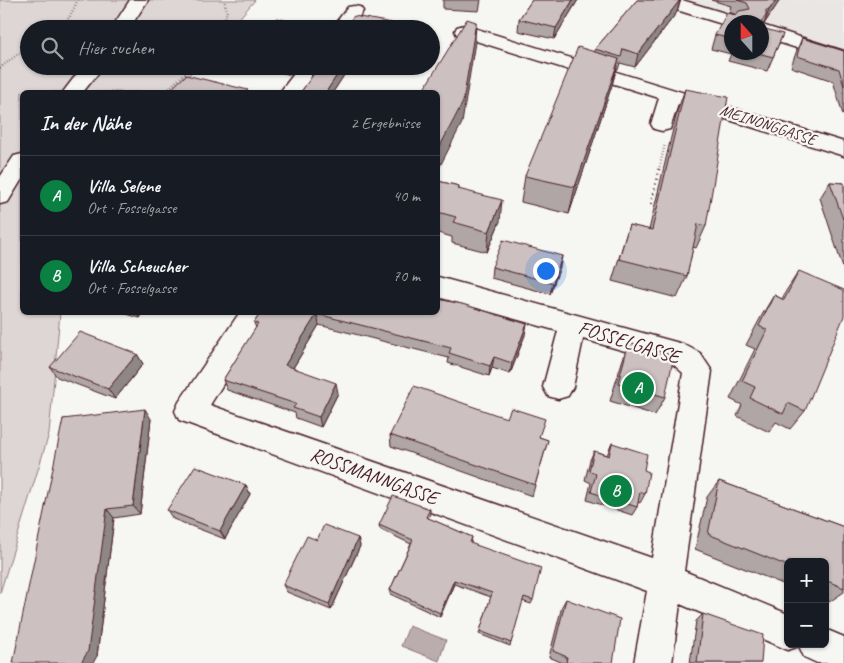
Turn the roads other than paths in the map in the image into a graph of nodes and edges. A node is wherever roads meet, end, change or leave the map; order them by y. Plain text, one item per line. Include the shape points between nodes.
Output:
1 (139, 0) edge
2 (663, 0) edge
3 (354, 11) dead end
4 (724, 19) edge
5 (126, 20) edge
6 (347, 20) edge
7 (464, 31) edge
8 (769, 33) edge
9 (844, 58) edge
10 (87, 75) edge
11 (304, 75) edge
12 (75, 90) edge
13 (292, 90) edge
14 (670, 94) junction
15 (664, 132) road end
16 (844, 149) edge
17 (20, 164) edge
18 (0, 196) edge
19 (440, 288) edge
20 (253, 315) edge
21 (573, 325) junction
22 (558, 387) dead end
23 (667, 581) junction
24 (784, 630) edge
25 (826, 648) edge
26 (844, 656) edge
27 (653, 663) edge

1 - 5 street
2 - 4 street
3 - 6 street
7 - 14 street, MEINONGGASSE
8 - 9 street
10 - 12 street
11 - 13 street
14 - 15 street
14 - 16 street, MEINONGGASSE
17 - 18 street
19 - 21 street, FOSSELGASSE
20 - 23 street, ROSSMANNGASSE via 190,411
21 - 22 street
21 - 23 street, FOSSELGASSE via 683,356 698,371
23 - 24 street, ROSSMANNGASSE
23 - 27 street
25 - 26 street

